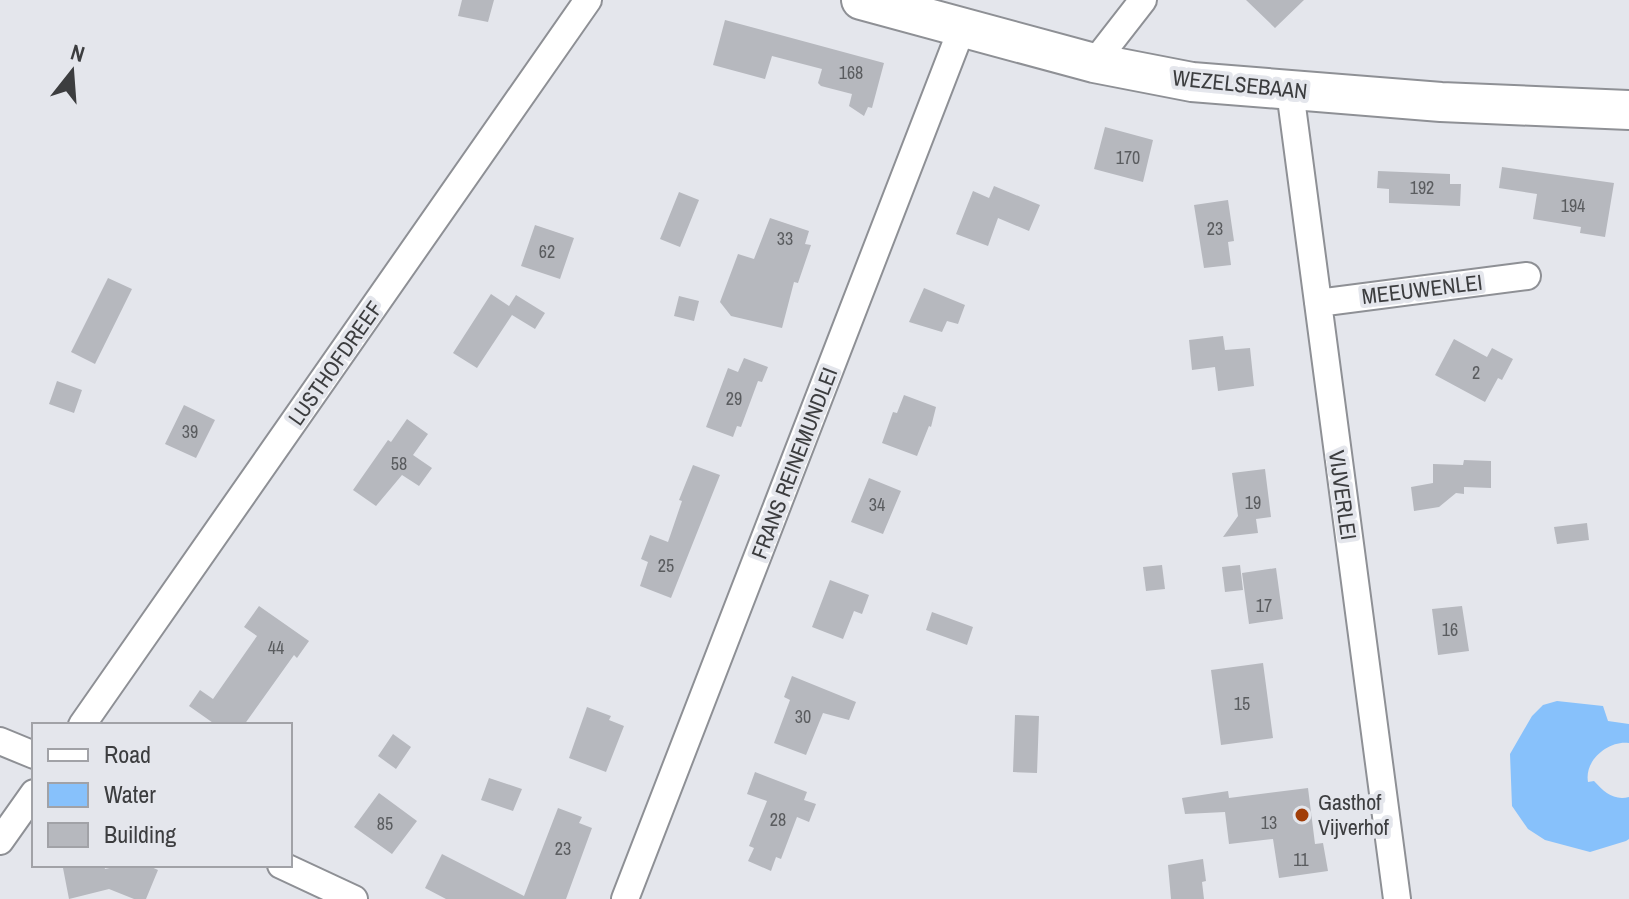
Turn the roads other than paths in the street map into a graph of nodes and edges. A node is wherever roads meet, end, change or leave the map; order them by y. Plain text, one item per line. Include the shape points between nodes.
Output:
1 (588, 0) edge
2 (861, 0) edge
3 (1143, 0) edge
4 (962, 28) junction
5 (1094, 63) junction
6 (1290, 91) junction
7 (1629, 110) edge
8 (1527, 276) dead end
9 (1318, 303) junction
10 (83, 723) edge
11 (0, 741) edge
12 (32, 754) edge
13 (32, 796) edge
14 (0, 841) edge
15 (285, 867) edge
16 (354, 899) edge
17 (625, 899) edge
18 (1397, 899) edge

1 - 10 street, LUSTHOFDREEF
2 - 4 street, WEZELSEBAAN
3 - 5 street
4 - 5 street, WEZELSEBAAN
4 - 17 street, FRANS REINEMUNDLEI
5 - 6 street, WEZELSEBAAN via 1192,82
6 - 7 street, WEZELSEBAAN
6 - 9 street, VIJVERLEI
8 - 9 street, MEEUWENLEI
9 - 18 street, VIJVERLEI
11 - 12 street
13 - 14 street
15 - 16 street

